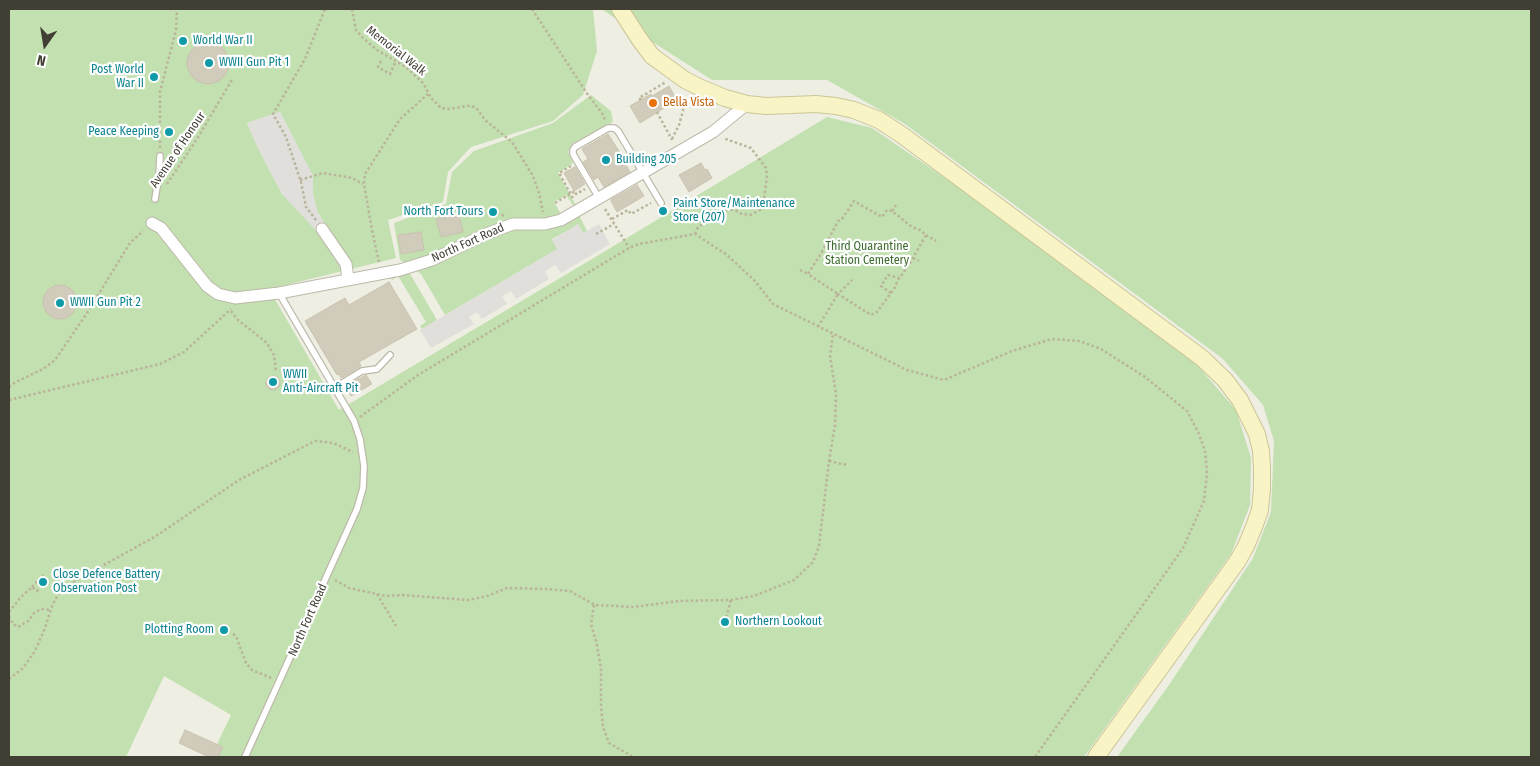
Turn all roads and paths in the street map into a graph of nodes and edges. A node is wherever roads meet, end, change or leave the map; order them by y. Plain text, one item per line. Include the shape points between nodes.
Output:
1 (177, 9) edge
2 (325, 9) edge
3 (352, 9) edge
4 (532, 9) edge
5 (620, 9) edge
6 (381, 61) dead end
7 (396, 61) junction
8 (233, 78) dead end
9 (665, 83) dead end
10 (671, 88) dead end
11 (676, 92) dead end
12 (429, 94) junction
13 (747, 104) junction
14 (657, 112) dead end
15 (608, 128) junction
16 (714, 132) junction
17 (672, 139) junction
18 (679, 152) junction
19 (160, 156) joint
20 (567, 168) dead end
21 (644, 173) junction
22 (300, 180) junction
23 (364, 184) junction
24 (584, 190) dead end
25 (571, 194) junction
26 (155, 199) joint
27 (599, 199) junction
28 (660, 201) joint
29 (555, 203) dead end
30 (896, 205) dead end
31 (580, 210) junction
32 (892, 211) junction
33 (611, 219) junction
34 (152, 223) joint
35 (545, 224) junction
36 (614, 224) junction
37 (322, 229) joint
38 (596, 234) dead end
39 (695, 234) junction
40 (926, 235) junction
41 (936, 240) dead end
42 (629, 248) junction
43 (913, 258) junction
44 (919, 261) dead end
45 (800, 270) dead end
46 (382, 273) junction
47 (808, 274) junction
48 (899, 278) junction
49 (348, 279) junction
50 (852, 280) dead end
51 (279, 293) junction
52 (891, 293) junction
53 (838, 294) junction
54 (235, 298) junction
55 (231, 310) junction
56 (818, 327) junction
57 (833, 334) junction
58 (390, 355) dead end
59 (276, 371) dead end
60 (9, 388) edge
61 (334, 388) junction
62 (9, 400) edge
63 (354, 421) junction
64 (363, 456) junction
65 (829, 461) junction
66 (846, 465) dead end
67 (43, 575) dead end
68 (328, 576) junction
69 (32, 587) junction
70 (40, 588) dead end
71 (377, 594) junction
72 (731, 600) junction
73 (594, 605) junction
74 (50, 610) junction
75 (9, 614) edge
76 (725, 622) dead end
77 (396, 626) dead end
78 (233, 634) dead end
79 (9, 679) edge
80 (280, 682) junction
81 (246, 757) edge
82 (633, 757) edge
83 (1035, 757) edge
84 (1096, 757) edge

1 - 19 path via 176,30 160,92
2 - 22 path via 305,59 273,114 286,137
3 - 7 path, Memorial Walk via 356,30 362,38
4 - 15 path via 602,113
5 - 13 street via 652,56 701,88
6 - 7 path via 378,67 390,74
7 - 12 path, Memorial Walk via 423,83
8 - 26 path, Avenue of Honour via 197,140
9 - 10 path
11 - 17 path via 683,111
12 - 23 path via 400,120 365,174
12 - 35 path, Memorial Walk via 441,108 450,110 472,106 512,142 532,176
13 - 16 street, North Fort Road
13 - 84 street via 836,106 879,120 1202,358 1225,380 1249,415 1260,451 1262,489 1260,510 1246,546
14 - 17 path
15 - 21 lane via 618,130
15 - 27 lane via 573,150
16 - 18 street, North Fort Road
16 - 39 path via 726,140 751,148 758,155 766,168 765,201 760,210 750,215 726,210 698,227
17 - 18 path
18 - 21 street, North Fort Road
19 - 26 lane
20 - 25 path via 559,173
21 - 27 street, North Fort Road
21 - 28 lane
22 - 23 path via 324,173 352,178
22 - 37 path via 306,206
23 - 46 path
24 - 25 path
25 - 29 path
25 - 31 path
27 - 31 street, North Fort Road
27 - 33 path
28 - 33 path via 631,214 628,210
30 - 32 path
31 - 35 street, North Fort Road
32 - 40 path
32 - 47 path via 887,210 882,217 854,201 838,221
33 - 36 path
34 - 54 street, North Fort Road via 161,228 207,286 218,294
34 - 60 path via 130,243 55,360
35 - 46 street, North Fort Road via 513,224 432,260
36 - 38 path
36 - 42 path
37 - 49 street via 346,264
39 - 42 path
39 - 56 path via 727,255 755,281 773,304
40 - 41 path
40 - 43 path
42 - 63 path via 418,375
43 - 44 path
43 - 48 path
45 - 47 path
46 - 49 street, North Fort Road
47 - 53 path
48 - 52 path
48 - 52 path via 888,274 881,286
49 - 51 street, North Fort Road
50 - 53 path
51 - 54 street, North Fort Road
51 - 61 lane, North Fort Road
52 - 53 path via 871,315
53 - 56 path
54 - 55 path
55 - 59 path via 238,320 267,343 274,355
55 - 62 path via 184,352 160,364
56 - 57 path
57 - 65 path via 830,356 836,394
57 - 83 path via 907,370 944,380 1012,351 1052,339 1079,341 1101,349 1145,377 1187,411 1199,434 1208,473 1204,501 1183,548
58 - 61 lane via 377,369 362,371
61 - 63 lane, North Fort Road
63 - 64 lane, North Fort Road
64 - 68 lane, North Fort Road via 363,488 357,509
64 - 74 path via 333,443 315,441 239,480 156,536 61,589
65 - 66 path
65 - 72 path via 819,546 813,562 794,580 754,596
67 - 69 path
68 - 71 path via 349,588
68 - 80 lane, North Fort Road
69 - 70 path via 37,592
69 - 75 path
71 - 73 path via 468,600 507,588 546,589 570,591
71 - 77 path
72 - 73 path via 679,601 633,607
72 - 76 path
73 - 82 path via 591,624 601,669 603,727 609,743
74 - 75 path via 41,609 18,627
74 - 79 path via 35,651
78 - 80 path via 252,670
80 - 81 lane, North Fort Road

